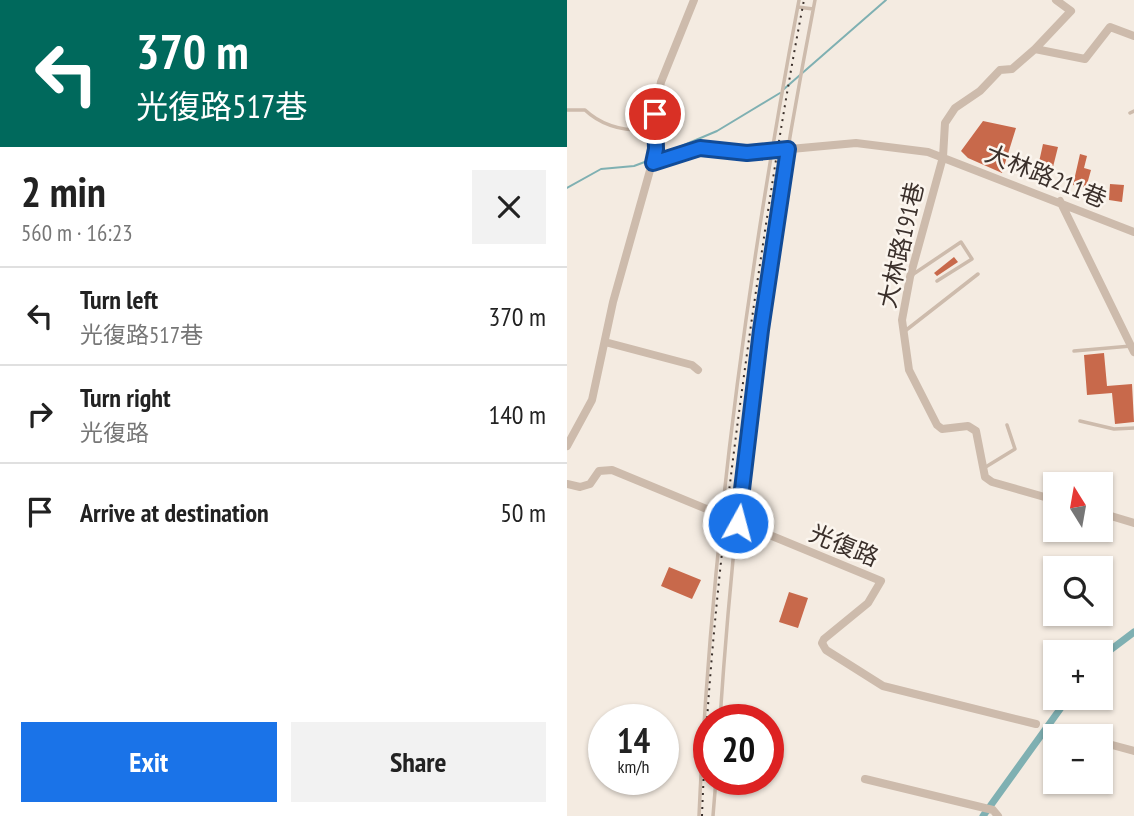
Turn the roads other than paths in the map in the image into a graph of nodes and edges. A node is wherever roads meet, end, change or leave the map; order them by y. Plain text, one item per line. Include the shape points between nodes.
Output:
1 (694, 0) edge
2 (799, 0) edge
3 (815, 0) edge
4 (1056, 0) edge
5 (798, 7) junction
6 (813, 9) junction
7 (1134, 36) edge
8 (1035, 49) junction
9 (567, 110) edge
10 (656, 130) junction
11 (788, 149) junction
12 (772, 151) junction
13 (943, 157) junction
14 (653, 163) junction
15 (1060, 201) junction
16 (1134, 232) edge
17 (978, 274) dead end
18 (910, 276) junction
19 (937, 282) dead end
20 (903, 333) junction
21 (605, 342) junction
22 (1132, 349) edge
23 (1074, 351) dead end
24 (698, 370) dead end
25 (1080, 421) dead end
26 (1007, 425) dead end
27 (1134, 428) edge
28 (567, 446) edge
29 (983, 468) junction
30 (567, 484) edge
31 (1043, 497) edge
32 (723, 517) junction
33 (1113, 517) edge
34 (738, 523) junction
35 (1134, 523) edge
36 (721, 704) edge
37 (1036, 724) joint
38 (1043, 726) edge
39 (1113, 745) edge
40 (1134, 751) edge
41 (865, 779) dead end
42 (715, 795) edge
43 (699, 816) edge
44 (713, 816) edge
45 (998, 816) edge

1 - 10 street via 661,82
2 - 5 lane
3 - 6 lane
4 - 8 street, 大林路191巷 via 1071,11
5 - 6 lane
5 - 12 lane
6 - 11 lane
7 - 8 street via 1110,27 1086,59
8 - 13 street, 大林路191巷 via 955,108 945,123
9 - 10 lane via 585,110 598,123
10 - 14 street
11 - 12 street, 大林路211巷
11 - 13 street, 大林路211巷 via 856,143
11 - 34 lane
12 - 14 street, 大林路211巷 via 700,148
12 - 32 lane
13 - 15 street, 大林路211巷
13 - 18 street, 大林路191巷
14 - 21 street
15 - 16 street, 大林路211巷
15 - 22 street
17 - 20 lane
18 - 19 lane via 961,242 972,258
18 - 20 street, 大林路191巷
20 - 29 street, 大林路191巷 via 909,370 937,425 942,429 968,426 976,431
21 - 24 street
21 - 28 street via 592,400
22 - 23 lane
25 - 27 lane via 1114,429
26 - 29 lane via 1015,449
29 - 31 street via 992,482
30 - 32 street, 光復路 via 590,484 599,471 612,470
32 - 34 street, 光復路
32 - 43 lane
33 - 35 street
34 - 36 lane
34 - 37 street, 光復路 via 881,581 868,603 822,643 826,650 883,686
37 - 38 lane
39 - 40 street
41 - 45 street via 993,810
42 - 44 lane

